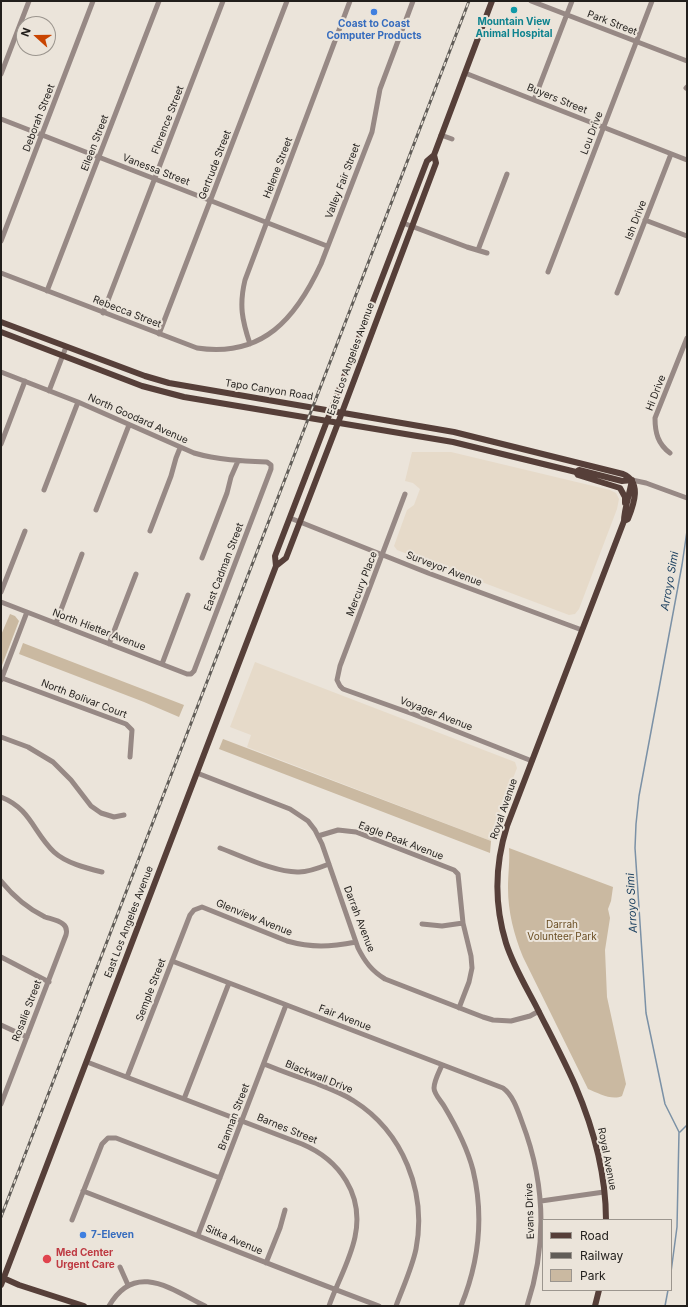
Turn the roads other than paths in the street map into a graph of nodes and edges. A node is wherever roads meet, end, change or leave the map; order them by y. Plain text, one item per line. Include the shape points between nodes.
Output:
1 (29, 1) edge
2 (93, 1) edge
3 (159, 1) edge
4 (223, 1) edge
5 (287, 1) edge
6 (350, 1) edge
7 (413, 1) edge
8 (492, 1) edge
9 (531, 1) edge
10 (572, 1) edge
11 (652, 1) edge
12 (567, 15) junction
13 (637, 42) junction
14 (687, 61) edge
15 (465, 73) junction
16 (1, 74) edge
17 (534, 100) junction
18 (1, 119) edge
19 (604, 128) junction
20 (42, 135) junction
21 (441, 136) junction
22 (452, 139) dead end
23 (671, 154) junction
24 (434, 155) junction
25 (99, 157) junction
26 (687, 160) edge
27 (507, 174) dead end
28 (155, 179) junction
29 (211, 200) junction
30 (645, 220) junction
31 (267, 222) junction
32 (403, 223) junction
33 (412, 226) junction
34 (687, 236) edge
35 (1, 241) edge
36 (327, 246) junction
37 (478, 250) junction
38 (487, 253) dead end
39 (548, 272) dead end
40 (1, 273) edge
41 (47, 291) junction
42 (617, 293) dead end
43 (103, 313) junction
44 (1, 322) edge
45 (1, 332) edge
46 (159, 334) junction
47 (687, 338) edge
48 (250, 344) junction
49 (66, 347) junction
50 (62, 356) junction
51 (1, 372) edge
52 (25, 381) junction
53 (49, 390) junction
54 (78, 402) junction
55 (331, 410) junction
56 (342, 412) junction
57 (327, 420) junction
58 (338, 423) junction
59 (129, 425) junction
60 (1, 444) edge
61 (180, 448) junction
62 (670, 453) dead end
63 (238, 461) junction
64 (271, 465) joint
65 (576, 472) junction
66 (632, 480) junction
67 (44, 490) dead end
68 (405, 494) dead end
69 (687, 498) edge
70 (96, 510) dead end
71 (626, 511) junction
72 (290, 518) junction
73 (624, 521) junction
74 (300, 522) junction
75 (25, 531) dead end
76 (150, 531) dead end
77 (82, 554) dead end
78 (383, 555) junction
79 (202, 558) dead end
80 (276, 566) junction
81 (136, 574) dead end
82 (1, 592) edge
83 (188, 595) dead end
84 (1, 602) edge
85 (27, 612) junction
86 (56, 623) junction
87 (582, 630) junction
88 (109, 644) junction
89 (162, 664) junction
90 (191, 674) joint
91 (1, 679) edge
92 (337, 680) joint
93 (1, 737) edge
94 (130, 757) dead end
95 (532, 761) junction
96 (197, 773) junction
97 (1, 797) edge
98 (124, 814) dead end
99 (318, 836) junction
100 (220, 848) dead end
101 (329, 864) junction
102 (102, 872) dead end
103 (1, 880) edge
104 (194, 910) joint
105 (463, 923) junction
106 (422, 924) dead end
107 (356, 942) junction
108 (1, 957) edge
109 (172, 961) junction
110 (48, 982) junction
111 (229, 983) junction
112 (286, 1005) junction
113 (460, 1008) junction
114 (538, 1011) junction
115 (1, 1025) edge
116 (27, 1037) junction
117 (87, 1062) junction
118 (264, 1064) junction
119 (442, 1065) junction
120 (127, 1077) junction
121 (3, 1091) edge
122 (510, 1094) joint
123 (184, 1099) junction
124 (1, 1104) edge
125 (242, 1121) junction
126 (220, 1178) junction
127 (83, 1191) junction
128 (604, 1192) junction
129 (541, 1202) junction
130 (285, 1210) dead end
131 (606, 1219) edge
132 (72, 1220) dead end
133 (198, 1235) junction
134 (266, 1263) junction
135 (120, 1267) dead end
136 (2, 1280) edge
137 (128, 1285) junction
138 (335, 1290) junction
139 (599, 1291) edge
140 (84, 1306) edge
141 (109, 1306) edge
142 (205, 1306) edge
143 (329, 1306) edge
144 (379, 1306) edge
145 (396, 1306) edge
146 (461, 1306) edge
147 (527, 1306) edge
148 (595, 1306) edge

1 - 16 street
2 - 20 street, Deborah Street
3 - 25 street, Eileen Street
4 - 28 street, Florence Street
5 - 29 street, Gertrude Street
6 - 31 street, Helene Street
7 - 36 street, Valley Fair Street via 380,89 372,132
8 - 15 main road, East Los Angeles Avenue
9 - 12 street, Park Street
10 - 12 street
11 - 13 street, Lou Drive
12 - 13 street, Park Street
12 - 17 street
13 - 14 street, Park Street
13 - 19 street, Lou Drive
15 - 17 street, Buyers Street
15 - 21 main road, East Los Angeles Avenue
17 - 19 street, Buyers Street
18 - 20 street, Vanessa Street
19 - 23 street, Buyers Street
19 - 39 street, Lou Drive
20 - 25 street, Vanessa Street
20 - 35 street, Deborah Street
21 - 22 street
21 - 24 main road, East Los Angeles Avenue
23 - 26 street, Buyers Street
23 - 30 street, Ish Drive
24 - 32 main road, East Los Angeles Avenue via 427,161
24 - 33 main road, East Los Angeles Avenue via 436,163
25 - 28 street, Vanessa Street
25 - 41 street, Eileen Street
27 - 37 street
28 - 29 street, Vanessa Street
28 - 43 street, Florence Street
29 - 31 street, Vanessa Street
29 - 46 street, Gertrude Street
30 - 34 street
30 - 42 street, Ish Drive
31 - 36 street, Vanessa Street
31 - 48 street, Helene Street via 241,294 242,316
32 - 33 street
32 - 55 main road, East Los Angeles Avenue
33 - 37 street
33 - 56 main road, East Los Angeles Avenue
36 - 48 street, Valley Fair Street via 312,283 292,314 272,332
37 - 38 street
40 - 41 street, Rebecca Street
41 - 43 street, Rebecca Street
43 - 46 street, Rebecca Street
44 - 49 main road, Tapo Canyon Road
45 - 50 main road, Tapo Canyon Road
46 - 48 street, Rebecca Street via 206,350
47 - 62 street, Hi Drive via 656,418 657,437
49 - 50 street
49 - 55 main road, Tapo Canyon Road via 169,383
50 - 53 street
50 - 57 main road, Tapo Canyon Road via 142,386 178,396
51 - 52 street, North Goodard Avenue
52 - 53 street, North Goodard Avenue
52 - 60 street
53 - 54 street, North Goodard Avenue
54 - 59 street, North Goodard Avenue
54 - 67 street
55 - 56 main road, Tapo Canyon Road
55 - 57 main road, East Los Angeles Avenue
56 - 58 main road, East Los Angeles Avenue
56 - 66 main road, Tapo Canyon Road via 454,432 623,474
57 - 58 main road, Tapo Canyon Road
57 - 72 main road, East Los Angeles Avenue
58 - 65 main road, Tapo Canyon Road via 453,442
58 - 74 main road, East Los Angeles Avenue
59 - 61 street, North Goodard Avenue
59 - 70 street
61 - 63 street, North Goodard Avenue via 207,457
61 - 76 street
63 - 64 street, North Goodard Avenue via 267,462
63 - 79 street
64 - 90 street, East Cadman Street
65 - 66 main road, Tapo Canyon Road via 579,470
65 - 71 main road via 578,475 620,488 625,497
66 - 69 street, Tapo Canyon Road
66 - 71 main road, Royal Avenue
66 - 73 main road, Royal Avenue via 635,492 628,519
68 - 78 street, Mercury Place
71 - 73 main road, Royal Avenue
72 - 74 street, Surveyor Avenue
72 - 80 main road, East Los Angeles Avenue via 275,556
73 - 87 main road, Royal Avenue
74 - 78 street, Surveyor Avenue
74 - 80 main road, East Los Angeles Avenue via 286,558
75 - 82 street
77 - 86 street
78 - 87 street, Surveyor Avenue
78 - 92 street, Mercury Place via 340,666
80 - 96 main road, East Los Angeles Avenue
81 - 88 street
83 - 89 street
84 - 85 street, North Hietter Avenue
85 - 86 street, North Hietter Avenue
85 - 91 street
86 - 88 street, North Hietter Avenue
87 - 95 main road, Royal Avenue
88 - 89 street, North Hietter Avenue
89 - 90 street, North Hietter Avenue
91 - 94 street, North Bolivar Court via 126,724 132,730
92 - 95 street, Voyager Avenue via 344,689
93 - 98 street via 43,754 71,780 91,806 101,813 114,817
95 - 114 main road, Royal Avenue via 503,838 497,886 506,944
96 - 99 street, Darrah Avenue via 290,809 308,821
96 - 117 main road, East Los Angeles Avenue
97 - 102 street via 24,812 54,852 66,860
99 - 101 street, Darrah Avenue
99 - 105 street, Eagle Peak Avenue via 338,830 356,832 454,870 459,878
100 - 101 street via 289,872 310,871
101 - 107 street, Darrah Avenue
103 - 110 street, Rosalie Street via 23,904 65,925 66,935
104 - 107 street, Glenview Avenue via 202,907 287,941 313,947
104 - 109 street, Semple Street
105 - 106 street via 442,926
105 - 113 street via 472,968 470,982
107 - 113 street, Darrah Avenue via 369,967 385,979
108 - 110 street
109 - 111 street, Fair Avenue
109 - 120 street, Semple Street
110 - 116 street, Rosalie Street
111 - 112 street, Fair Avenue
111 - 123 street
112 - 118 street, Brannan Street
112 - 119 street, Fair Avenue
113 - 114 street, Darrah Avenue via 502,1021 530,1016
114 - 128 main road, Royal Avenue via 584,1108 596,1148
115 - 116 street
116 - 121 street, Rosalie Street
117 - 120 street, Barnes Street
117 - 136 main road, East Los Angeles Avenue
118 - 125 street, Brannan Street
118 - 145 street, Blackwall Drive via 339,1092 353,1100 379,1121 399,1147 412,1178 419,1214 416,1250
119 - 122 street, Fair Avenue via 503,1088
119 - 146 street via 434,1084 434,1092 463,1140 478,1200 478,1243 474,1269
120 - 123 street, Barnes Street
121 - 124 street, Rosalie Street
122 - 129 street, Evans Drive via 534,1157
123 - 125 street, Barnes Street
125 - 126 street, Brannan Street
125 - 138 street, Barnes Street via 314,1150 325,1156 343,1175 354,1198 356,1230 352,1249
126 - 127 street via 112,1137 102,1144
126 - 133 street, Brannan Street
127 - 132 street
127 - 133 street, Sitka Avenue
128 - 129 street
128 - 131 main road, Royal Avenue
129 - 147 street, Evans Drive via 539,1257
130 - 134 street
133 - 134 street, Sitka Avenue
134 - 138 street, Sitka Avenue
135 - 137 street
136 - 140 main road
137 - 141 street
137 - 142 street via 145,1281 160,1284
138 - 143 street, Barnes Street
138 - 144 street, Sitka Avenue
139 - 148 main road

